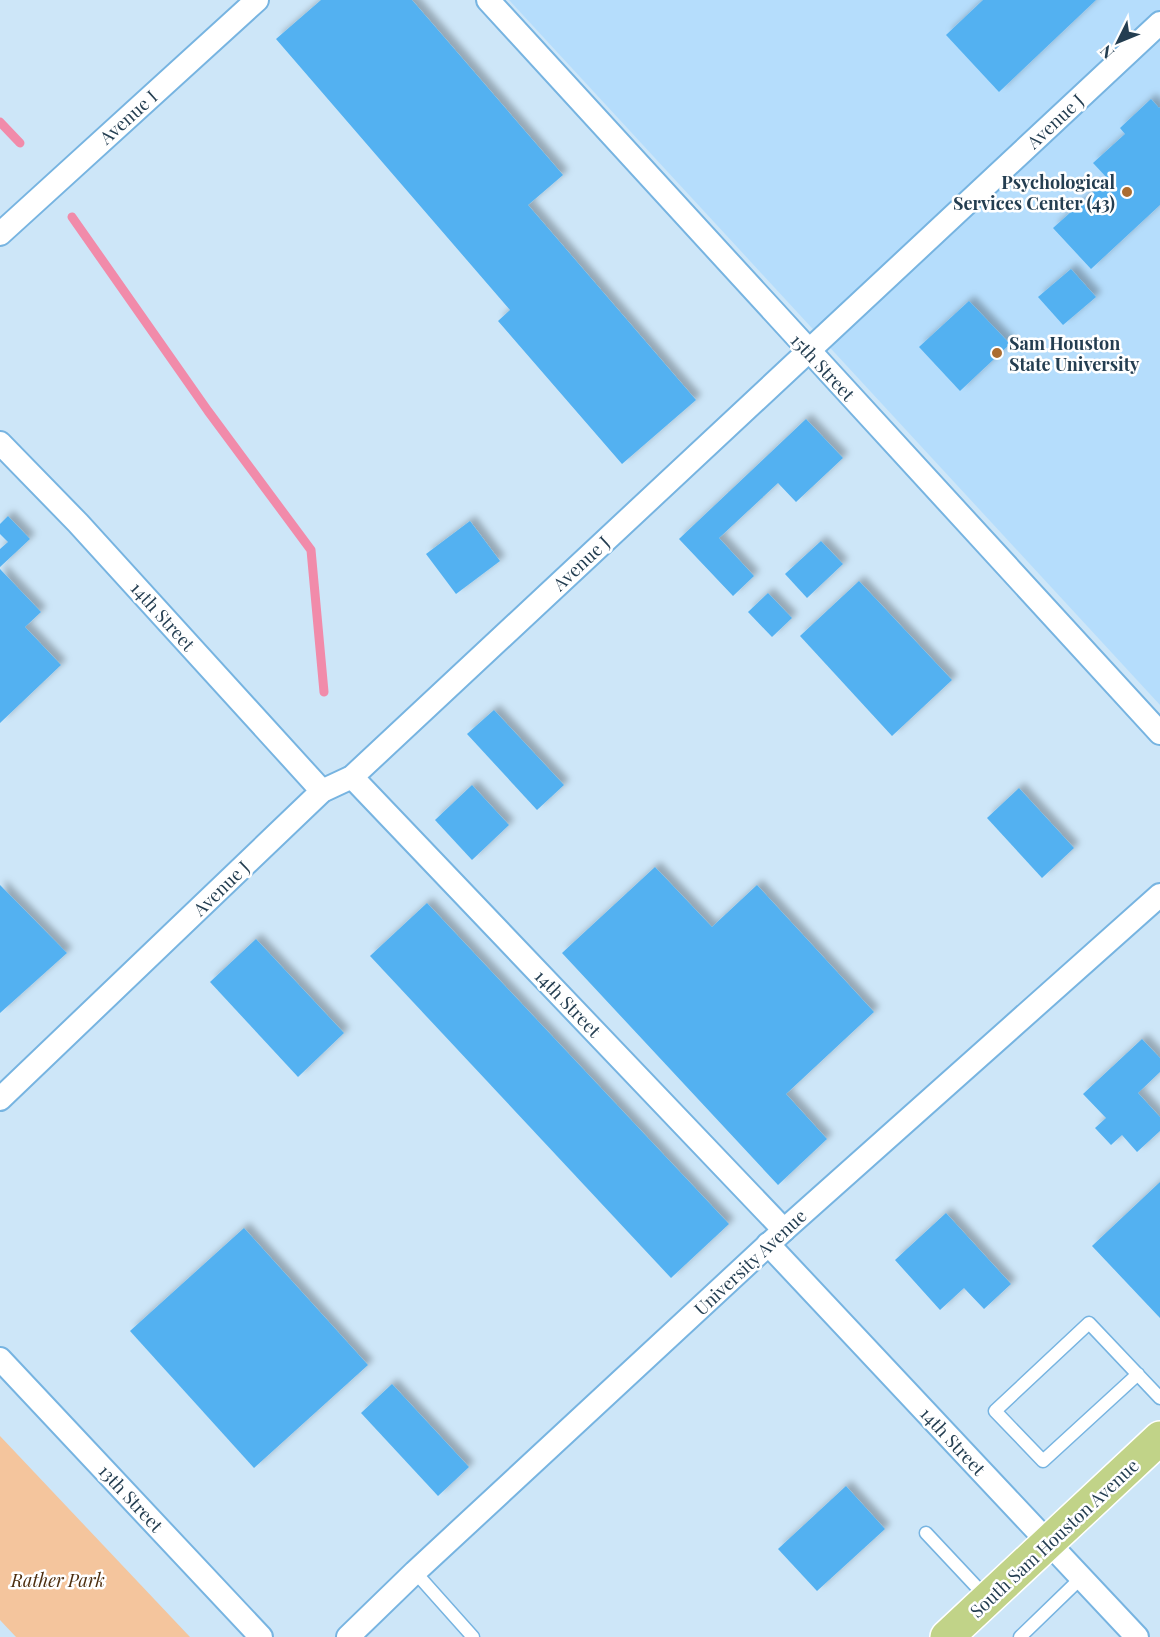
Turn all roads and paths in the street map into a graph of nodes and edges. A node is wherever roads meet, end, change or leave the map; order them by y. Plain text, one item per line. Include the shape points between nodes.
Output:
1 (257, 0) edge
2 (488, 0) edge
3 (1160, 23) edge
4 (0, 234) edge
5 (809, 351) junction
6 (0, 443) edge
7 (1160, 733) edge
8 (352, 777) junction
9 (322, 791) junction
10 (1160, 895) edge
11 (0, 1099) edge
12 (776, 1237) junction
13 (0, 1359) edge
14 (1138, 1374) junction
15 (1160, 1398) edge
16 (1160, 1438) edge
17 (926, 1533) dead end
18 (1048, 1542) junction
19 (415, 1572) junction
20 (1081, 1578) junction
21 (988, 1598) junction
22 (261, 1637) edge
23 (348, 1637) edge
24 (473, 1637) edge
25 (947, 1637) edge
26 (1020, 1637) edge
27 (1137, 1637) edge

1 - 4 street, Avenue I
2 - 5 street, 15th Street
3 - 5 street, Avenue J
5 - 7 street, 15th Street
5 - 8 street, Avenue J
6 - 9 street, 14th Street
8 - 9 street, Avenue J
8 - 12 street, 14th Street
9 - 11 street, Avenue J
10 - 12 street, University Avenue
12 - 18 street, 14th Street
12 - 19 street, University Avenue
13 - 22 street, 13th Street
14 - 14 lane via 1089,1323 995,1411 1043,1461
14 - 15 lane
16 - 18 main road, South Sam Houston Avenue
17 - 21 lane
18 - 20 street, 14th Street
18 - 21 main road, South Sam Houston Avenue
19 - 23 street, University Avenue
19 - 24 lane
20 - 26 lane
20 - 27 street, 14th Street
21 - 25 main road, South Sam Houston Avenue

